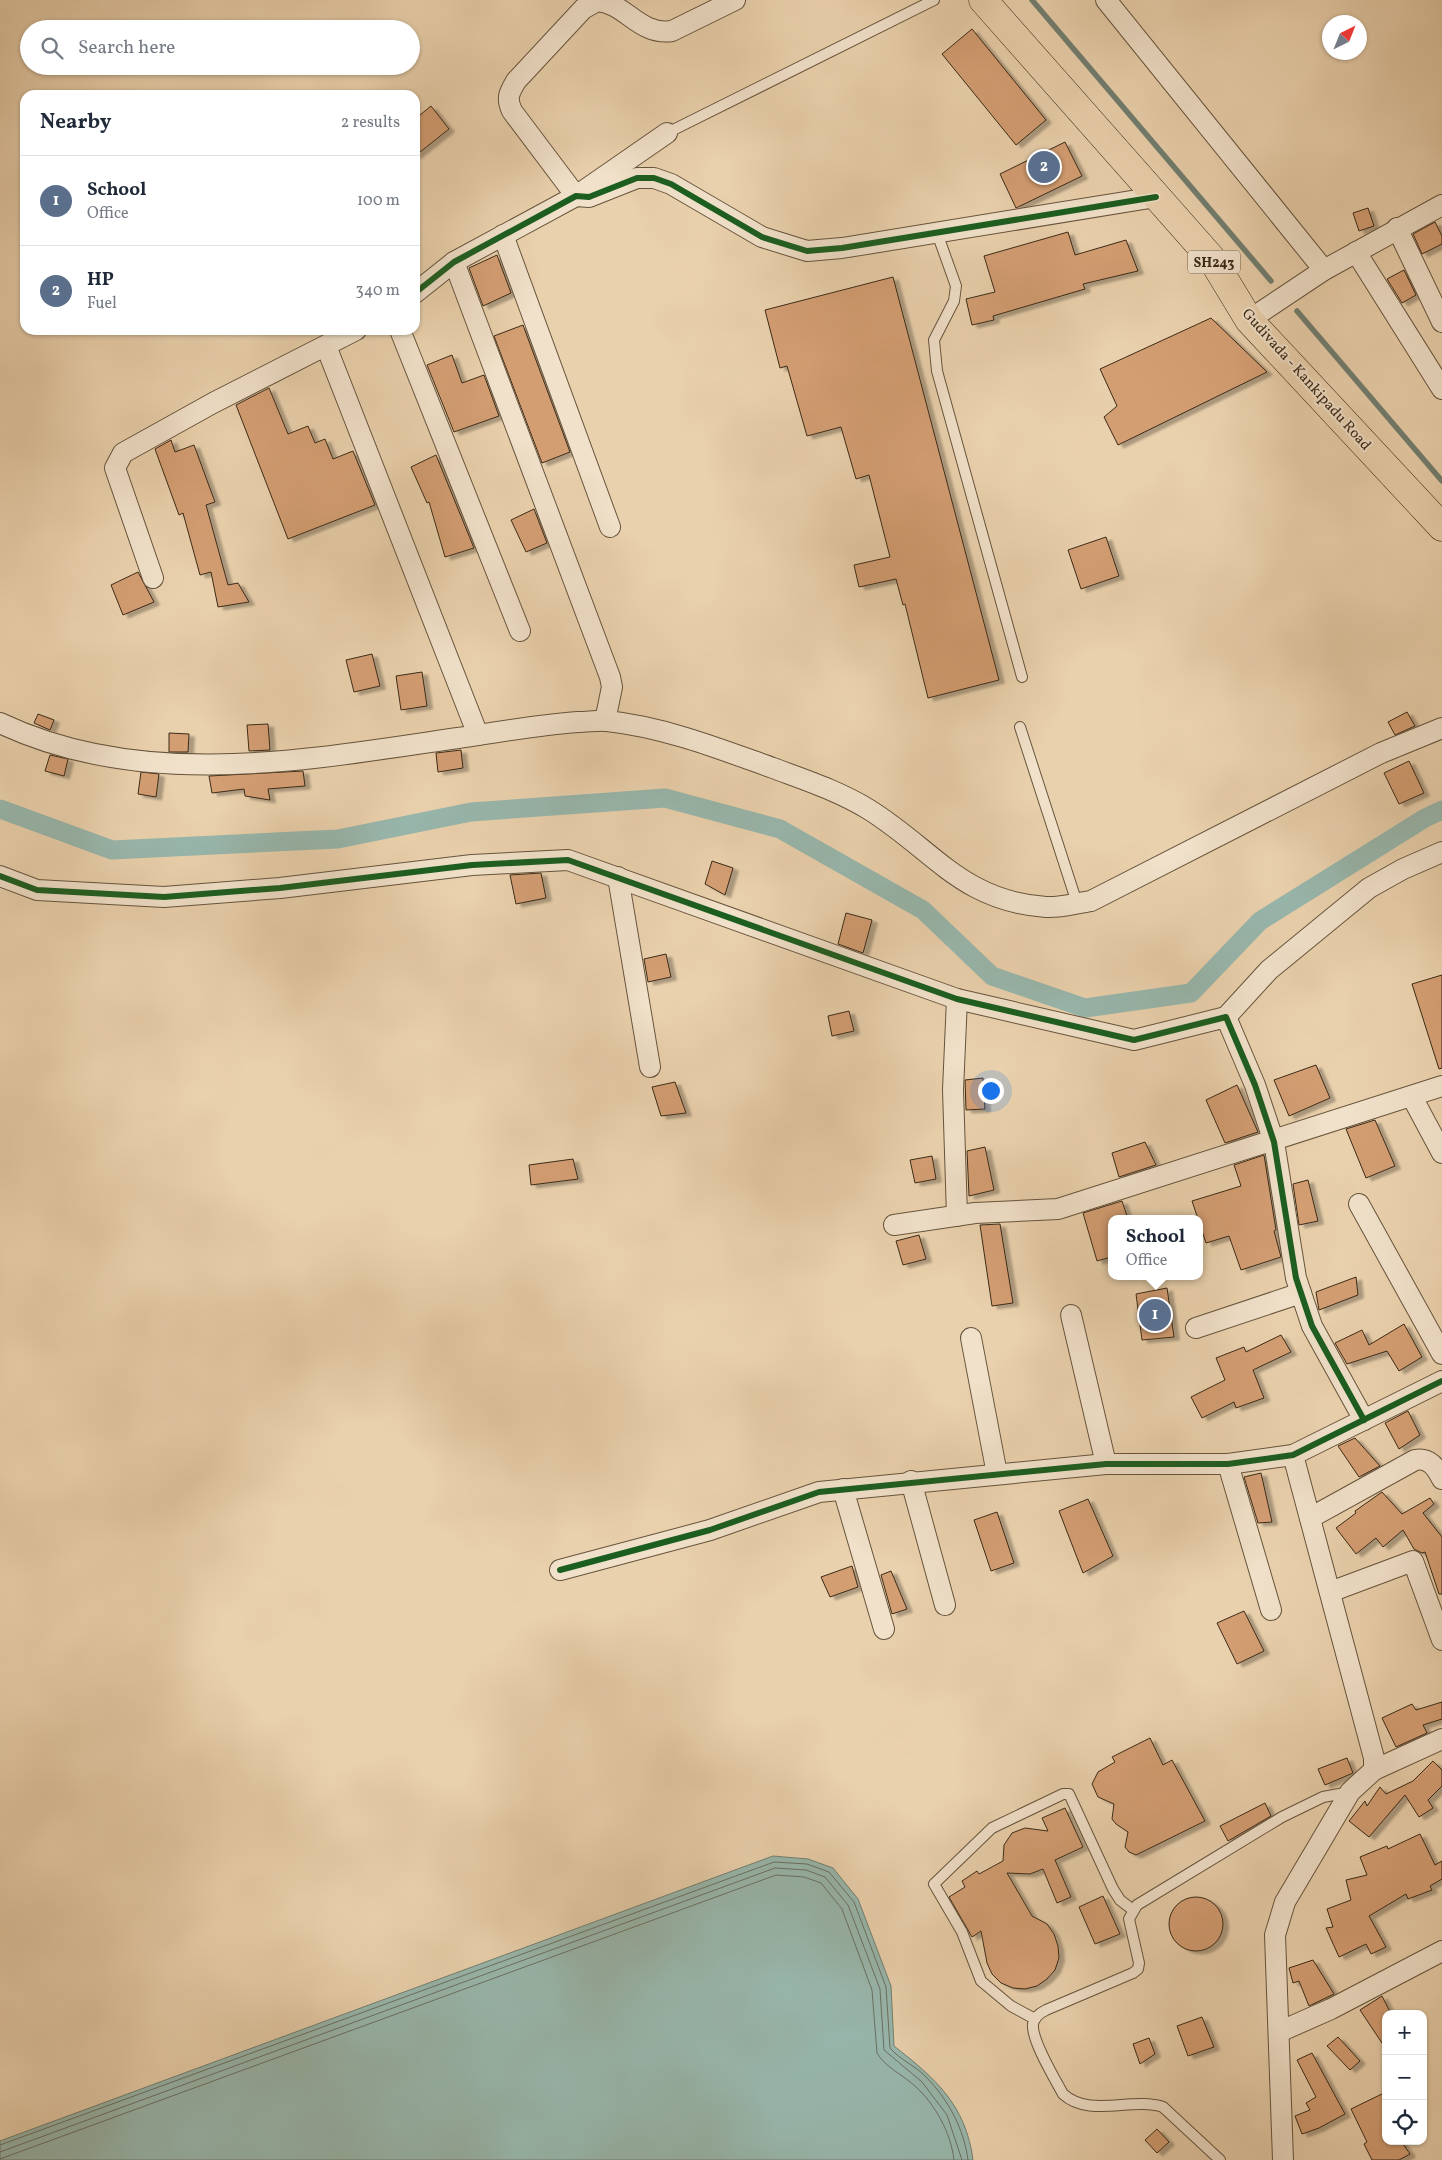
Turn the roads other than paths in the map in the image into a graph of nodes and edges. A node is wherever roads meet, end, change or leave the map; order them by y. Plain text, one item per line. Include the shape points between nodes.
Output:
1 (736, 0) edge
2 (934, 0) edge
3 (983, 0) edge
4 (1106, 0) edge
5 (668, 133) joint
6 (576, 196) junction
7 (1156, 197) junction
8 (1442, 206) edge
9 (1396, 228) junction
10 (937, 233) junction
11 (503, 235) junction
12 (1356, 252) junction
13 (454, 262) junction
14 (1324, 270) junction
15 (420, 289) edge
16 (1250, 320) junction
17 (1442, 322) edge
18 (347, 335) edge
19 (402, 335) edge
20 (326, 346) junction
21 (1442, 389) edge
22 (610, 527) dead end
23 (1442, 527) edge
24 (152, 578) dead end
25 (520, 631) dead end
26 (1022, 677) dead end
27 (605, 721) junction
28 (0, 723) edge
29 (1020, 727) dead end
30 (1442, 728) edge
31 (478, 735) junction
32 (1442, 852) edge
33 (0, 876) edge
34 (618, 877) junction
35 (1077, 903) junction
36 (957, 999) junction
37 (1226, 1017) junction
38 (650, 1067) dead end
39 (1442, 1086) edge
40 (1412, 1097) junction
41 (1274, 1142) junction
42 (1442, 1153) edge
43 (1359, 1204) dead end
44 (957, 1216) junction
45 (894, 1225) dead end
46 (1301, 1293) junction
47 (1071, 1315) dead end
48 (1196, 1328) dead end
49 (970, 1338) dead end
50 (1442, 1354) edge
51 (1442, 1381) edge
52 (1364, 1420) junction
53 (1293, 1455) junction
54 (1106, 1464) junction
55 (1228, 1464) junction
56 (998, 1474) junction
57 (1442, 1479) edge
58 (911, 1481) junction
59 (843, 1489) junction
60 (1310, 1518) junction
61 (560, 1570) dead end
62 (1330, 1592) junction
63 (945, 1605) dead end
64 (1271, 1610) dead end
65 (884, 1629) dead end
66 (1442, 1640) edge
67 (1442, 1739) edge
68 (1374, 1770) junction
69 (1350, 1792) junction
70 (1133, 1910) junction
71 (1442, 1951) edge
72 (1035, 2019) junction
73 (1279, 2032) junction
74 (1220, 2160) edge
75 (1283, 2160) edge

1 - 6 street via 672,31 662,32 650,30 612,5 597,1 583,9 516,81 507,102
2 - 5 lane
3 - 7 main road, Gudivada - Kankipadu Road / SH243
4 - 14 street
5 - 6 street
6 - 10 street via 589,197 636,178 654,178 671,184 762,237 807,251
6 - 11 street
7 - 10 street
7 - 16 main road, Gudivada - Kankipadu Road / SH243 via 1212,259
8 - 9 street
9 - 12 street
9 - 17 street
10 - 26 lane via 956,286 954,301 934,340 937,371
11 - 13 street
11 - 22 street
12 - 14 street
12 - 21 street
13 - 15 street
13 - 27 street via 610,677 612,687
14 - 16 street
16 - 23 main road, Gudivada - Kankipadu Road / SH243
18 - 20 street
19 - 25 street
20 - 24 street via 123,453 115,468
20 - 31 street
27 - 31 street via 553,724
27 - 35 street via 676,736 832,790 869,809 958,878 980,891 1009,902 1049,908
28 - 31 street via 33,739 81,753 154,762 255,764
29 - 35 lane
30 - 35 street via 1381,753 1092,901
32 - 37 street via 1369,888 1269,970
33 - 34 street via 37,890 164,897 280,888 472,865 568,860
34 - 36 street
34 - 38 street
36 - 37 street via 1134,1040
36 - 44 street via 953,1090
37 - 41 street via 1255,1085
39 - 40 street
40 - 41 street
40 - 42 street
41 - 44 street via 1058,1209
41 - 46 street
43 - 50 street
44 - 45 street
46 - 48 street
46 - 52 street via 1312,1326
47 - 54 street
49 - 56 street
51 - 52 street
52 - 53 street
53 - 55 street
53 - 60 street
54 - 55 street
54 - 56 street
55 - 64 street
56 - 58 street
57 - 60 street via 1430,1461 1415,1460
58 - 59 street
58 - 63 street
59 - 61 street via 819,1492 710,1530
59 - 65 street
60 - 62 street
62 - 66 street via 1413,1561
62 - 68 street via 1374,1758
67 - 68 street
68 - 69 street
69 - 70 lane via 1323,1797 1282,1817
69 - 73 street via 1285,1902 1275,1935
70 - 72 lane via 1129,1919 1138,1969 1133,1974 1046,2010
70 - 72 lane via 1120,1900 1113,1889 1069,1794 992,1828 934,1884 962,1932 981,1981 1011,2006
71 - 73 street via 1331,2009
72 - 74 lane via 1036,2038 1062,2094 1067,2098 1078,2104 1163,2107
73 - 75 street

